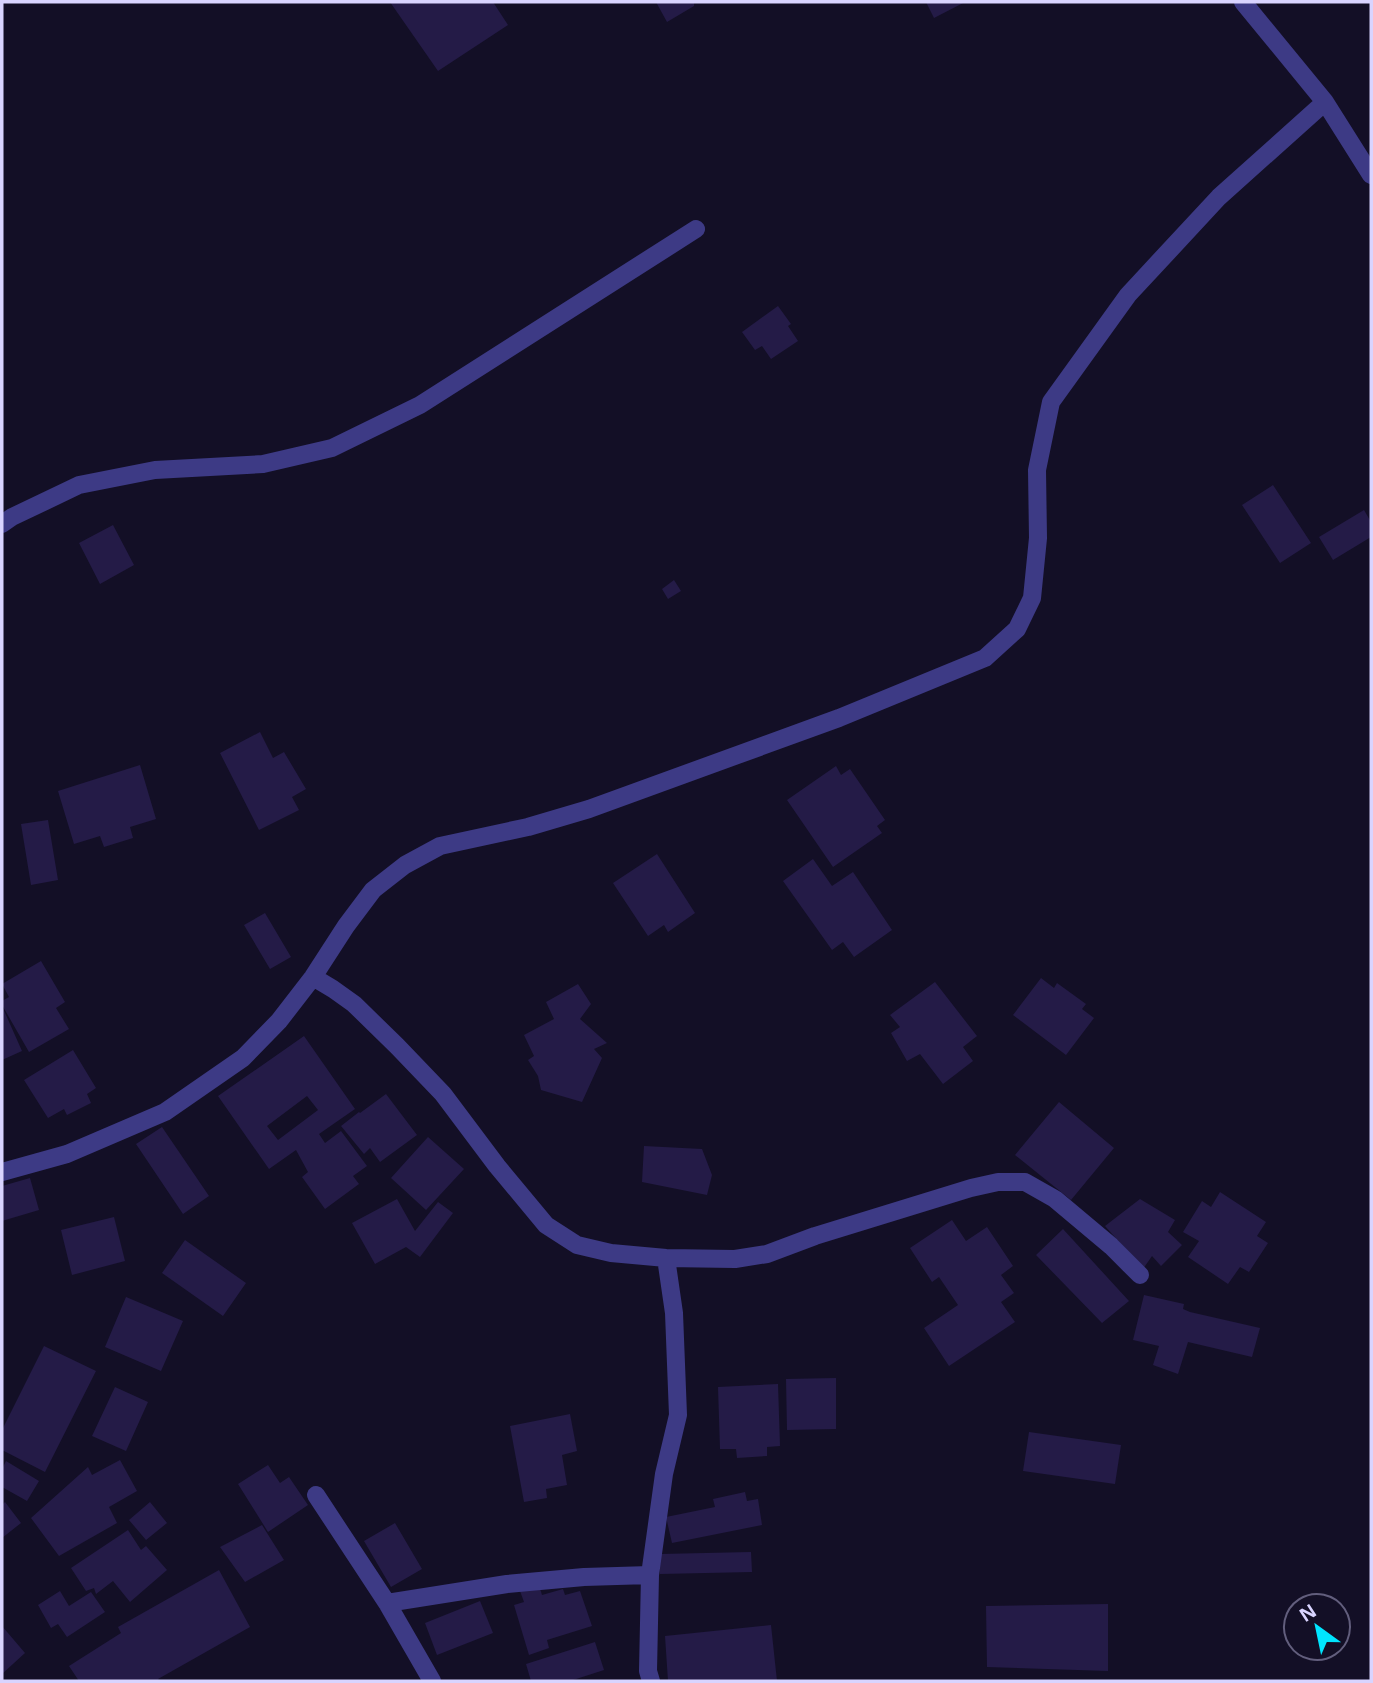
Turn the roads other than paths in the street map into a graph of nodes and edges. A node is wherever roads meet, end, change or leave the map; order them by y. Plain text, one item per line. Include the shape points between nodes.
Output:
1 (1243, 2) edge
2 (1325, 102) junction
3 (1371, 175) edge
4 (696, 229) dead end
5 (2, 524) edge
6 (313, 977) junction
7 (2, 1172) edge
8 (666, 1258) junction
9 (1140, 1275) dead end
10 (316, 1495) dead end
11 (650, 1575) junction
12 (387, 1603) junction
13 (432, 1681) edge
14 (651, 1681) edge

1 - 2 street
2 - 3 street
2 - 6 street via 1219,197 1128,295 1051,402 1037,470 1038,538 1032,598 1017,629 985,658 839,718 589,810 440,846 373,890
4 - 5 street via 420,405 331,448 263,464 155,470 79,485
6 - 7 street via 243,1058 165,1112 67,1154
6 - 8 street via 354,1004 443,1094 546,1225 577,1245
8 - 9 street via 735,1259 766,1254 971,1188 1025,1182 1055,1199
8 - 11 street via 674,1313 678,1415 664,1474
10 - 12 street
11 - 12 street via 508,1584
11 - 14 street
12 - 13 street

